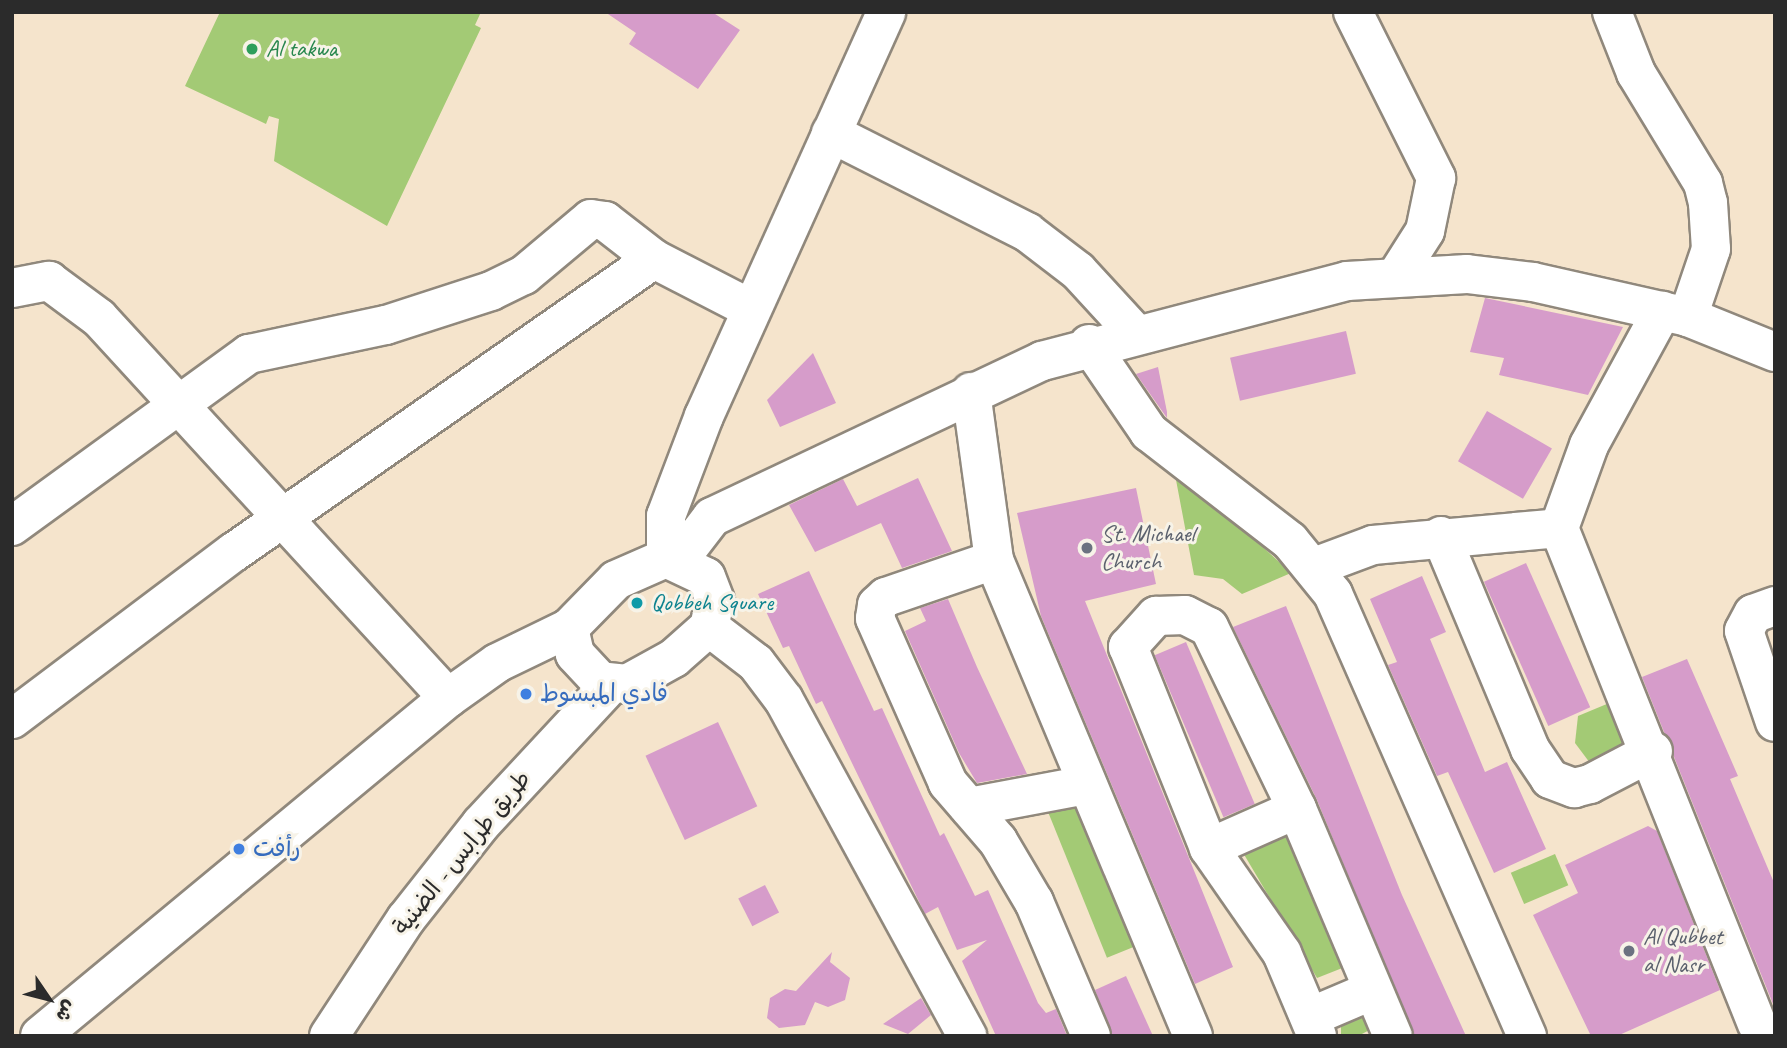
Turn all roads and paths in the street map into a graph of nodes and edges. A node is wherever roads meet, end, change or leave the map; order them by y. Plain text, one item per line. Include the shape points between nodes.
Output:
1 (886, 12) edge
2 (1353, 12) edge
3 (1612, 12) edge
4 (831, 133) junction
5 (654, 259) junction
6 (1397, 275) junction
7 (12, 288) edge
8 (751, 309) junction
9 (1675, 314) junction
10 (1135, 333) junction
11 (1088, 344) junction
12 (1775, 352) edge
13 (971, 392) junction
14 (179, 402) junction
15 (285, 517) junction
16 (12, 526) edge
17 (1559, 528) junction
18 (1441, 536) junction
19 (672, 559) junction
20 (994, 560) junction
21 (1314, 567) junction
22 (1775, 606) edge
23 (709, 627) junction
24 (569, 628) junction
25 (611, 684) junction
26 (448, 698) junction
27 (12, 719) edge
28 (1775, 722) edge
29 (1653, 751) junction
30 (1087, 785) junction
31 (969, 807) junction
32 (1297, 809) junction
33 (1209, 848) junction
34 (1371, 991) junction
35 (1754, 1026) edge
36 (1313, 1027) edge
37 (40, 1036) edge
38 (329, 1036) edge
39 (967, 1036) edge
40 (1091, 1036) edge
41 (1193, 1036) edge
42 (1393, 1036) edge
43 (1527, 1036) edge

1 - 4 street
2 - 6 street via 1436,177 1426,231
3 - 9 street via 1636,73 1703,183 1708,203 1712,249
4 - 8 street
4 - 10 street via 1027,232 1078,271
5 - 8 street
5 - 14 street via 605,221 591,219 524,275 491,291 386,325 258,351
5 - 15 street
6 - 9 street via 1467,274 1534,282
6 - 10 street via 1347,281
7 - 14 street via 58,285
8 - 19 street via 672,497
9 - 12 street
9 - 17 street via 1589,445
10 - 11 street
11 - 13 street
11 - 21 street via 1149,432 1203,479 1263,518
13 - 19 street via 712,517
13 - 20 street
14 - 15 street
14 - 16 street
15 - 26 street
15 - 27 street
17 - 18 street
17 - 29 street
18 - 21 street via 1373,545
18 - 29 street via 1530,749 1550,779 1574,788 1590,784
19 - 23 street via 699,569 712,589
19 - 24 street via 616,580
20 - 30 street
20 - 31 street via 900,591 877,605 876,618 948,783
21 - 43 street via 1348,622
22 - 28 street via 1753,614 1744,631
23 - 25 street via 652,671
23 - 39 street via 756,663 784,700
24 - 25 street via 575,654
24 - 26 street via 497,663
25 - 38 street, طريق طرابس - الضنية via 481,824 405,919
26 - 37 street
29 - 35 street
30 - 31 street
30 - 41 street
31 - 40 street via 1034,902
32 - 33 street
32 - 33 street via 1209,627 1185,615 1156,617 1128,647
32 - 34 street
33 - 36 street via 1282,953
34 - 36 street
34 - 42 street

